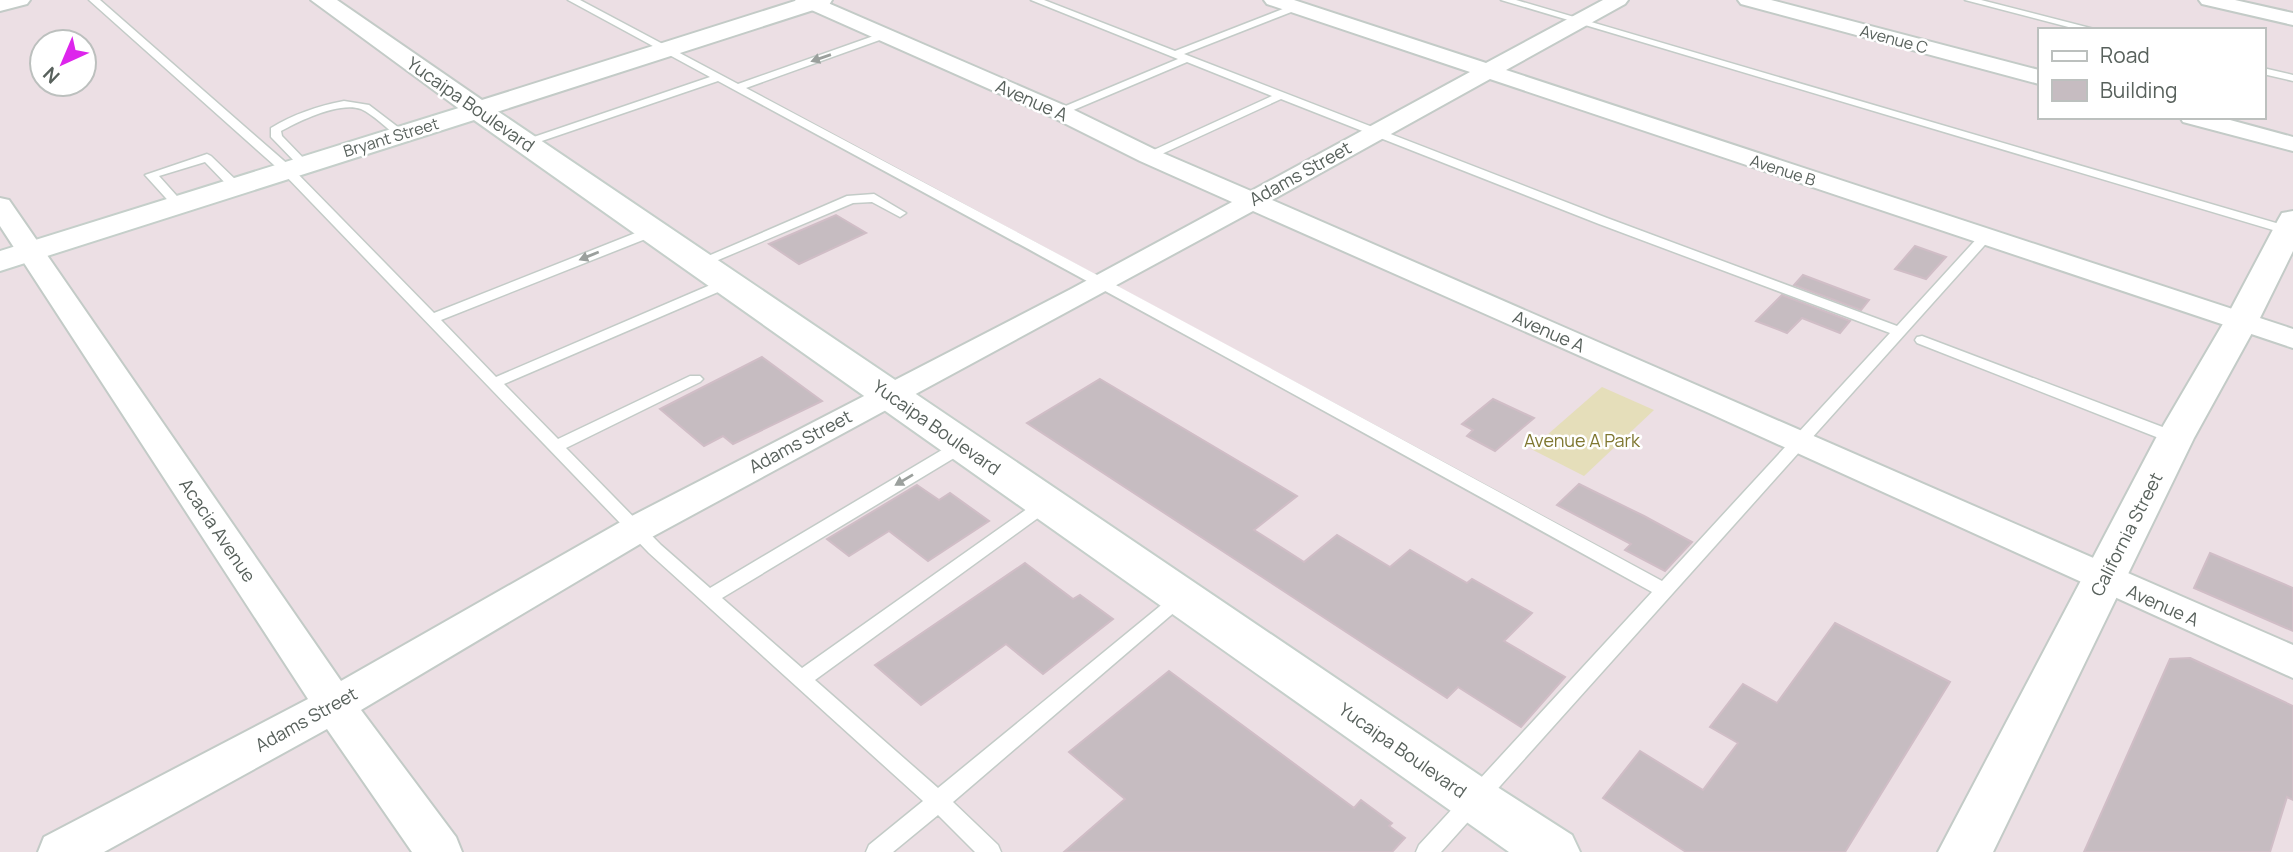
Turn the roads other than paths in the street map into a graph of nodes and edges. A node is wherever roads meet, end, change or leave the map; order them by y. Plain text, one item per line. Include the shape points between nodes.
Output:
1 (20, 0) edge
2 (94, 0) edge
3 (322, 0) edge
4 (573, 0) edge
5 (1036, 0) edge
6 (1274, 0) edge
7 (1506, 0) edge
8 (1618, 0) edge
9 (1748, 0) edge
10 (1970, 0) edge
11 (2208, 0) edge
12 (813, 1) edge
13 (0, 5) edge
14 (1296, 8) junction
15 (2293, 19) edge
16 (1578, 22) junction
17 (2085, 28) edge
18 (885, 35) junction
19 (665, 50) junction
20 (1184, 56) junction
21 (2265, 71) edge
22 (1489, 72) junction
23 (2038, 77) edge
24 (718, 78) junction
25 (2293, 78) edge
26 (736, 88) junction
27 (1282, 95) junction
28 (478, 110) junction
29 (1060, 112) junction
30 (2199, 119) edge
31 (1376, 131) junction
32 (401, 134) junction
33 (526, 143) junction
34 (2293, 144) edge
35 (1149, 156) junction
36 (296, 167) junction
37 (235, 186) junction
38 (1252, 200) junction
39 (178, 204) junction
40 (0, 206) edge
41 (900, 213) dead end
42 (2291, 228) edge
43 (653, 231) junction
44 (1986, 237) junction
45 (16, 256) edge
46 (699, 263) junction
47 (727, 283) junction
48 (1101, 283) junction
49 (432, 319) junction
50 (2241, 322) junction
51 (1898, 331) junction
52 (2293, 339) edge
53 (1922, 340) dead end
54 (695, 379) dead end
55 (494, 383) junction
56 (888, 394) junction
57 (2175, 438) junction
58 (1800, 442) junction
59 (963, 445) junction
60 (556, 446) junction
61 (1047, 503) junction
62 (637, 529) junction
63 (2103, 578) junction
64 (1664, 590) junction
65 (709, 597) junction
66 (1183, 597) junction
67 (2293, 662) edge
68 (800, 680) junction
69 (334, 705) junction
70 (1472, 799) junction
71 (938, 801) junction
72 (1540, 849) edge
73 (61, 852) edge
74 (439, 852) edge
75 (877, 852) edge
76 (990, 852) edge
77 (1427, 852) edge
78 (1965, 852) edge

1 - 13 street
2 - 36 lane
3 - 28 street, Yucaipa Boulevard
4 - 19 lane
5 - 20 lane
6 - 14 street, Avenue B
7 - 16 lane
8 - 16 street, Adams Street
9 - 23 street, Avenue C
10 - 17 lane
11 - 15 street
12 - 18 street, Avenue A
12 - 19 street, Bryant Street
14 - 20 lane
14 - 22 street, Avenue B
16 - 22 street, Adams Street
16 - 42 lane
18 -> 26 lane
18 - 29 street, Avenue A
19 - 24 lane
19 - 28 street, Bryant Street
20 - 27 lane
20 - 29 lane
21 - 25 lane
22 - 31 street, Adams Street
22 - 44 street, Avenue B
24 - 26 lane
24 - 33 lane
26 - 48 lane
27 - 31 lane
27 - 35 lane
28 - 32 street, Bryant Street
28 - 33 street, Yucaipa Boulevard
29 - 35 street, Avenue A
30 - 34 street
31 - 38 street, Adams Street
31 - 51 lane
32 - 36 street, Bryant Street
32 - 36 lane via 362,106 324,109 275,130
33 - 43 street, Yucaipa Boulevard
35 - 38 street, Avenue A
36 - 37 street, Bryant Street
36 - 49 lane
37 - 39 street, Bryant Street
37 - 39 lane via 207,158 151,175
38 - 48 street, Adams Street
38 - 58 street, Avenue A
39 - 45 street, Bryant Street
40 - 45 street, Acacia Avenue
41 - 46 lane via 874,198 850,199
42 - 50 street, California Street
43 - 46 street, Yucaipa Boulevard
43 -> 49 lane
44 - 50 street, Avenue B
44 - 51 lane
45 - 69 street, Acacia Avenue
46 - 47 street, Yucaipa Boulevard
47 - 55 lane
47 - 56 street, Yucaipa Boulevard
48 - 56 street, Adams Street
48 - 64 lane
49 - 55 lane
50 - 52 street, Avenue B
50 - 57 street, California Street
51 - 58 lane
53 - 57 lane
54 - 60 lane
55 - 60 lane
56 - 59 street, Yucaipa Boulevard
56 - 62 street, Adams Street
57 - 63 street, California Street
58 - 63 street, Avenue A
58 - 64 lane
59 - 61 street, Yucaipa Boulevard
59 -> 65 lane
60 - 62 lane
61 - 66 street, Yucaipa Boulevard
61 - 68 lane
62 - 65 lane
62 - 69 street, Adams Street
63 - 67 street, Avenue A
63 - 78 street, California Street
64 - 70 lane
65 - 68 lane
66 - 70 street, Yucaipa Boulevard
66 - 71 lane
68 - 71 lane
69 - 73 street, Adams Street
69 - 74 street, Acacia Avenue
70 - 72 street, Yucaipa Boulevard
70 - 77 lane
71 - 75 lane
71 - 76 lane

